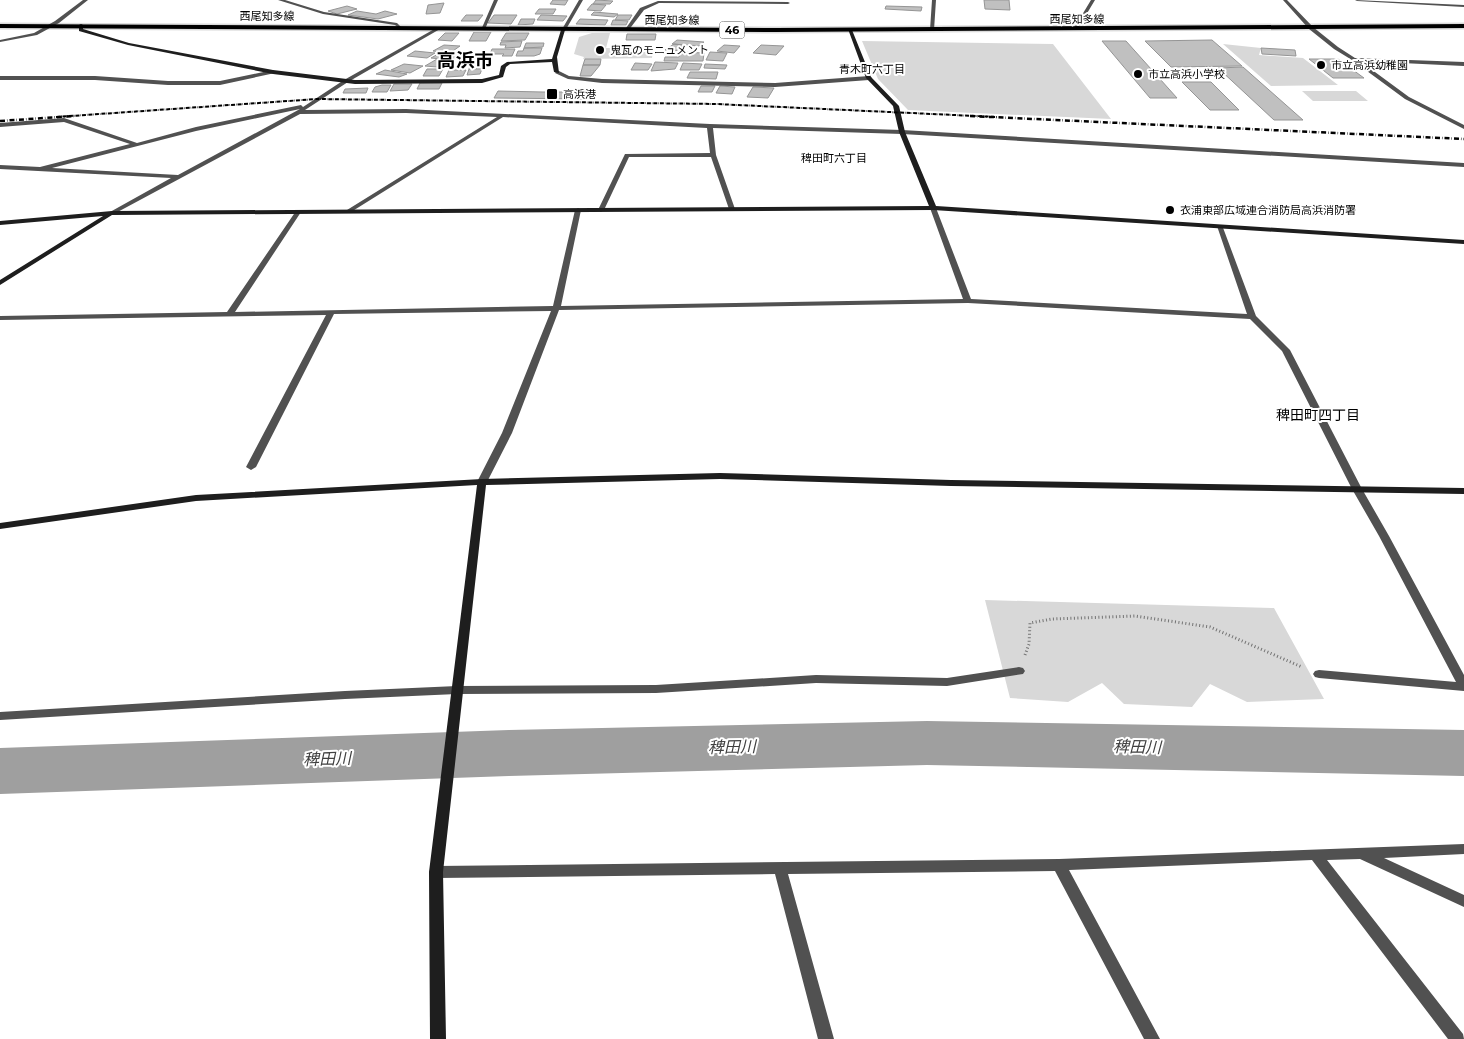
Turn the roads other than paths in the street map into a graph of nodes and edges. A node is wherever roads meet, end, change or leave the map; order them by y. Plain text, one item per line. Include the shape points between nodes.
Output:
1 (86, 0) edge
2 (280, 0) edge
3 (496, 0) edge
4 (581, 0) edge
5 (700, 0) edge
6 (934, 0) edge
7 (1093, 0) edge
8 (1285, 0) edge
9 (1357, 0) edge
10 (788, 3) dead end
11 (1464, 6) edge
12 (81, 25) junction
13 (0, 26) edge
14 (51, 26) junction
15 (1464, 26) edge
16 (399, 27) junction
17 (438, 28) junction
18 (1311, 28) junction
19 (483, 29) junction
20 (1075, 29) junction
21 (563, 30) junction
22 (626, 30) junction
23 (850, 30) junction
24 (932, 30) junction
25 (0, 41) edge
26 (1354, 59) junction
27 (554, 60) junction
28 (1464, 64) edge
29 (273, 72) junction
30 (0, 78) edge
31 (869, 78) junction
32 (346, 81) junction
33 (305, 106) junction
34 (299, 112) junction
35 (501, 117) junction
36 (0, 125) edge
37 (710, 126) junction
38 (1464, 126) edge
39 (902, 132) junction
40 (136, 144) junction
41 (713, 155) junction
42 (1464, 165) edge
43 (0, 167) edge
44 (42, 169) junction
45 (179, 177) junction
46 (933, 208) junction
47 (732, 209) junction
48 (578, 210) junction
49 (601, 210) junction
50 (349, 211) junction
51 (298, 212) junction
52 (112, 214) junction
53 (0, 224) edge
54 (1220, 226) junction
55 (1464, 242) edge
56 (0, 283) edge
57 (968, 301) junction
58 (556, 309) junction
59 (331, 312) junction
60 (230, 313) junction
61 (1252, 317) junction
62 (0, 318) edge
63 (251, 467) dead end
64 (482, 482) junction
65 (1356, 489) junction
66 (1464, 491) edge
67 (0, 526) edge
68 (1019, 672) road end
69 (1318, 674) road end
70 (1464, 686) edge
71 (457, 690) junction
72 (0, 716) edge
73 (1464, 849) edge
74 (1358, 852) junction
75 (1315, 854) junction
76 (1059, 865) junction
77 (780, 868) junction
78 (436, 872) junction
79 (1464, 901) edge
80 (438, 1039) edge
81 (826, 1039) edge
82 (1152, 1039) edge
83 (1457, 1039) edge

1 - 14 street
2 - 16 street via 304,9 397,24
3 - 19 street
4 - 21 street
5 - 10 street
5 - 22 street via 649,4
6 - 24 street
7 - 20 street
8 - 18 street
9 - 11 street
12 - 14 main road, 西尾知多線 / 46
12 - 16 main road, 西尾知多線 / 46
12 - 29 street via 81,30 128,44
13 - 14 main road, 西尾知多線 / 46
14 - 25 street via 35,34
15 - 18 main road, 西尾知多線 / 46
16 - 17 main road, 西尾知多線 / 46
17 - 19 main road, 西尾知多線 / 46
17 - 32 street
18 - 20 main road, 西尾知多線 / 46
18 - 26 street
19 - 21 main road, 西尾知多線 / 46
20 - 24 main road, 西尾知多線 / 46
21 - 22 main road, 西尾知多線 / 46
21 - 27 street
22 - 23 main road, 西尾知多線 / 46
23 - 24 main road, 西尾知多線 / 46
23 - 31 street
26 - 28 street
26 - 38 street via 1407,98
27 - 31 street via 557,72 568,77 602,81 775,85
27 - 32 street via 509,63 504,66 501,76 482,81
29 - 30 street via 220,83
29 - 32 street
31 - 39 street via 896,106
32 - 33 street
33 - 34 street
33 - 40 street
34 - 35 street via 406,111
34 - 45 street
35 - 37 street
35 - 50 street
36 - 40 street via 64,120
37 - 39 street
37 - 41 street
39 - 42 street
39 - 46 street
40 - 44 street
41 - 47 street
41 - 49 street via 627,155
43 - 44 street
44 - 45 street
45 - 52 street
46 - 47 street
46 - 54 street
46 - 57 street
47 - 49 street
48 - 49 street
48 - 50 street
48 - 58 street
50 - 51 street
51 - 52 street
51 - 60 street
52 - 53 street
52 - 56 street
54 - 55 street
54 - 61 street
57 - 58 street
57 - 61 street
58 - 59 street
58 - 64 street via 508,433
59 - 60 street
59 - 63 street
60 - 62 street
61 - 65 street via 1286,350
64 - 65 street via 720,476
64 - 67 street via 196,498
64 - 71 street
65 - 66 street
65 - 70 street
68 - 71 street via 947,682 816,679 656,689
69 - 70 street
71 - 72 street
71 - 78 street
73 - 74 street
74 - 75 street
74 - 79 street
75 - 76 street
75 - 83 street
76 - 77 street
76 - 82 street
77 - 78 street
77 - 81 street
78 - 80 street

